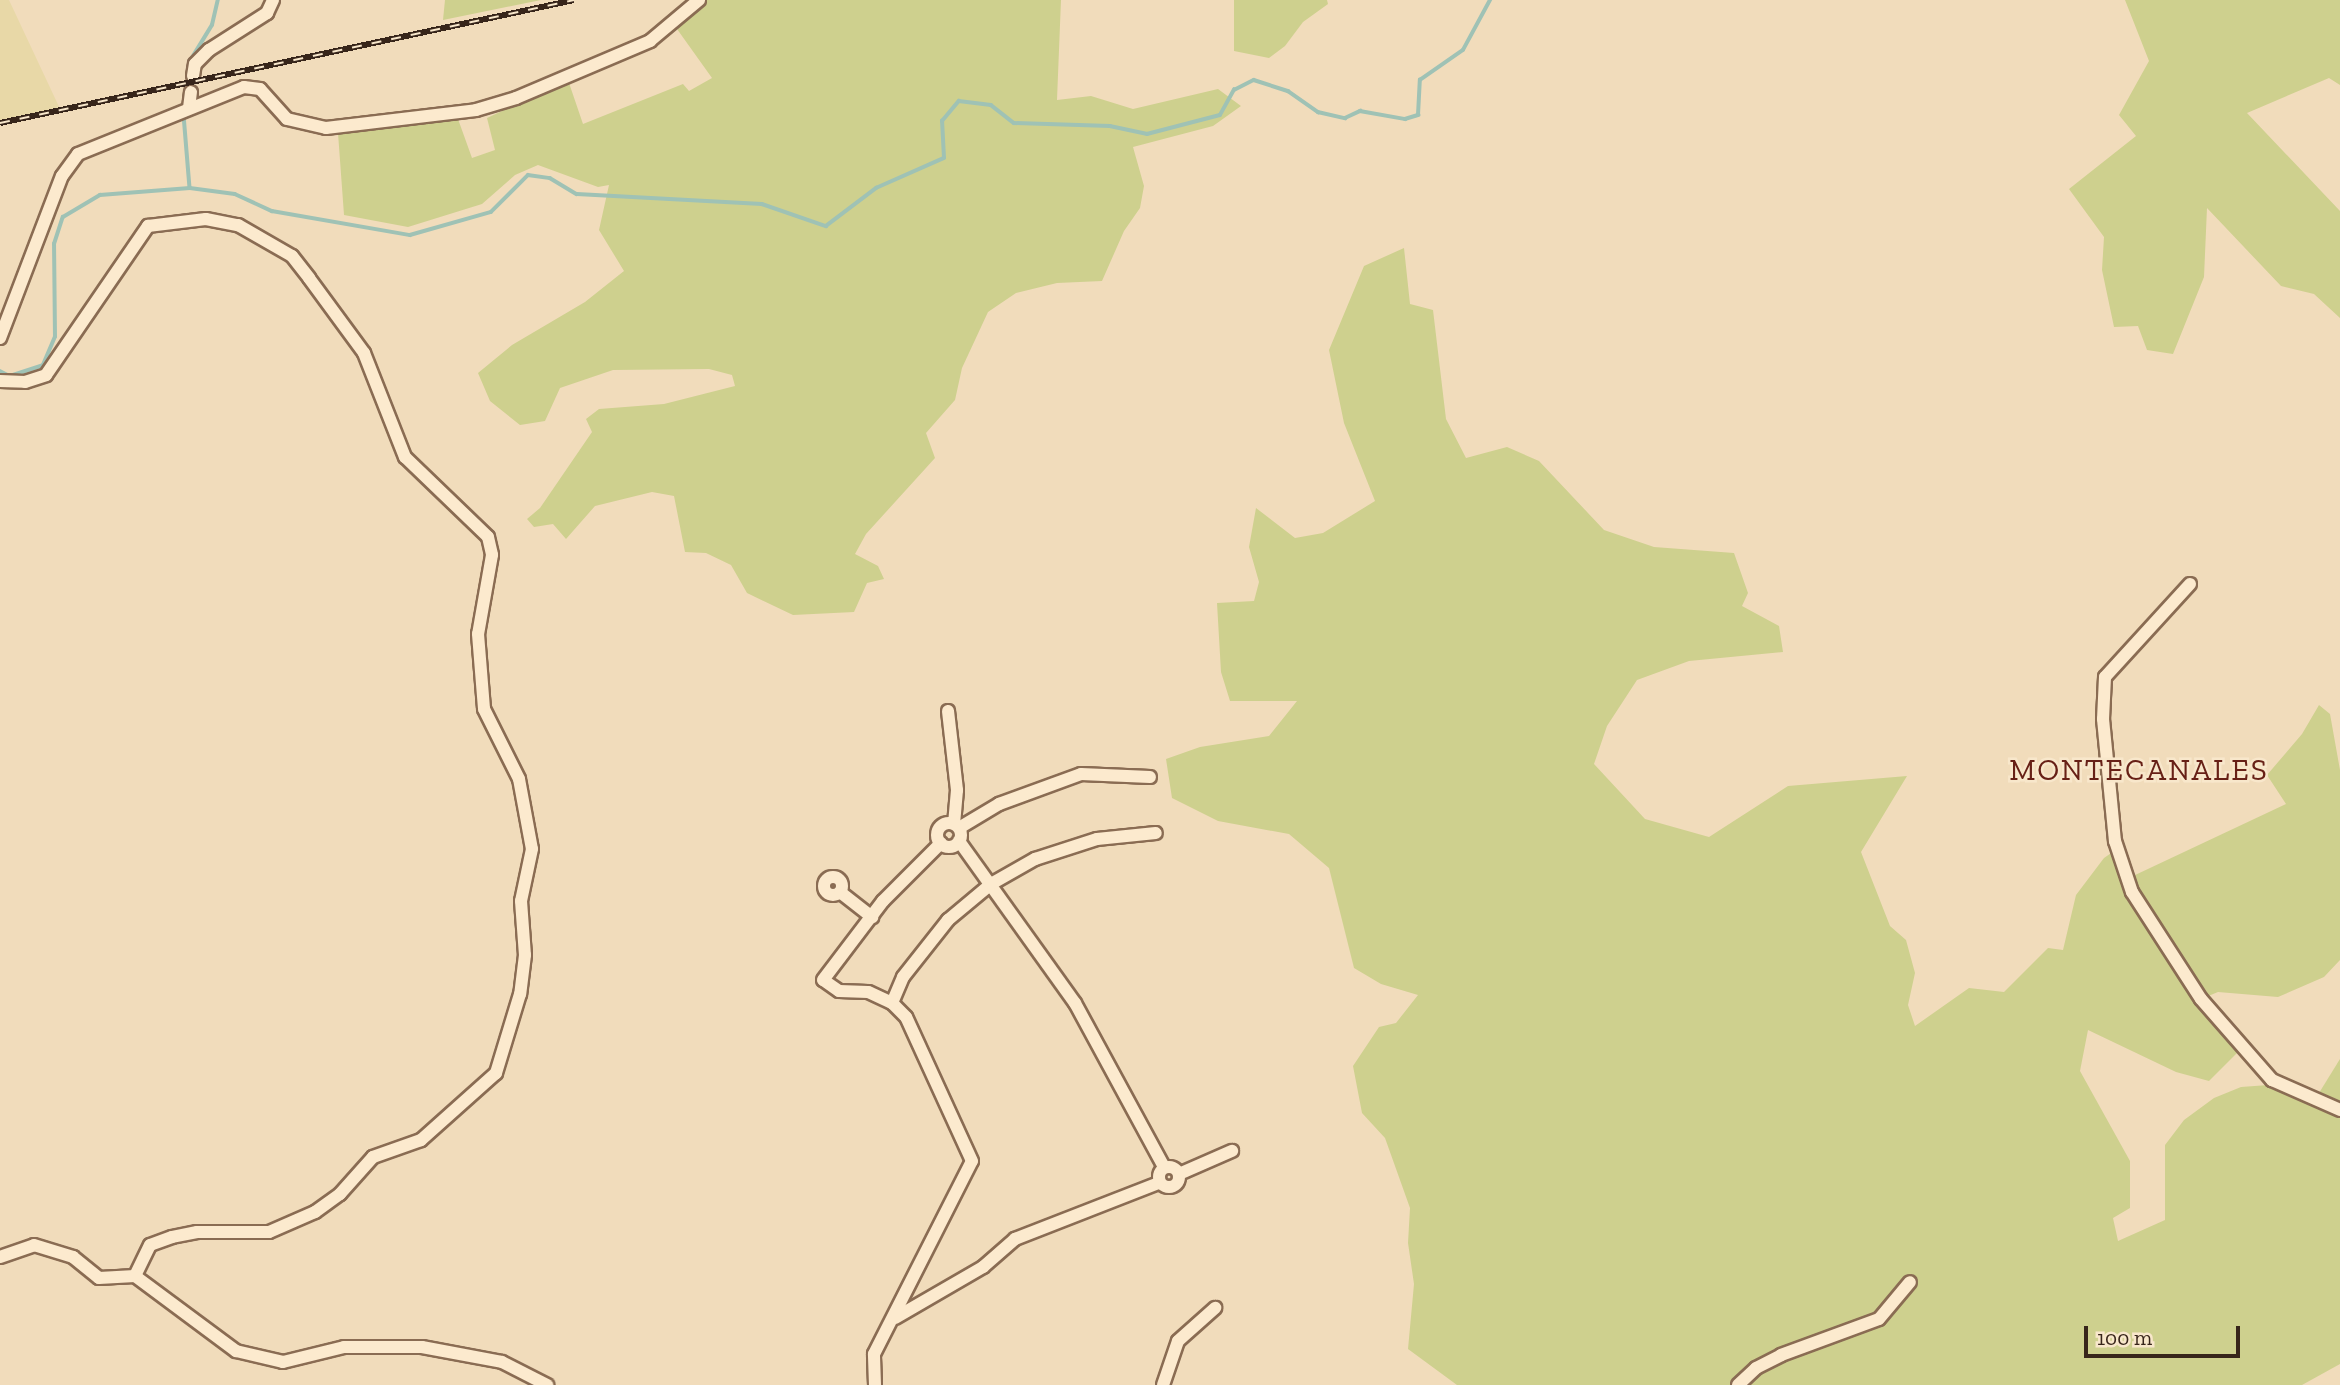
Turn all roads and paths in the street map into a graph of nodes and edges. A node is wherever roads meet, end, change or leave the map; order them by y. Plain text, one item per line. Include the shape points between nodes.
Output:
1 (273, 0) edge
2 (699, 0) edge
3 (193, 76) dead end
4 (191, 92) dead end
5 (189, 108) junction
6 (0, 338) edge
7 (0, 382) edge
8 (2190, 584) dead end
9 (947, 710) dead end
10 (1150, 776) dead end
11 (957, 831) junction
12 (1156, 833) dead end
13 (941, 843) junction
14 (991, 884) junction
15 (840, 892) dead end
16 (872, 917) junction
17 (892, 1003) junction
18 (2340, 1110) edge
19 (1232, 1151) dead end
20 (1164, 1167) junction
21 (1179, 1174) junction
22 (1159, 1182) junction
23 (0, 1257) edge
24 (135, 1276) junction
25 (1910, 1282) dead end
26 (1215, 1308) dead end
27 (894, 1319) junction
28 (547, 1385) edge
29 (875, 1385) edge
30 (1163, 1385) edge
31 (1738, 1385) edge

1 - 3 street via 267,13 194,64
2 - 5 street via 650,41 516,98 476,110 326,128 288,119 260,89 244,87
4 - 5 street
5 - 6 street via 78,154 62,176
7 - 24 street via 25,382 46,375 148,226 206,219 239,225 292,256 309,278 364,353 405,457 488,537 492,555 478,634 484,709 519,779 532,849 521,901 525,955 520,994 496,1073 421,1140 373,1157 340,1194 315,1212 269,1232 197,1232 172,1237 150,1245
8 - 18 street via 2105,677 2103,719 2115,841 2132,892 2217,1019 2272,1080
9 - 11 street
10 - 11 street via 1081,774 999,804
11 - 13 street via 951,847
11 - 13 street via 939,828
11 - 14 street
12 - 14 street via 1097,839 1035,859
13 - 16 street
14 - 17 street via 947,920 903,977
14 - 20 street via 1074,1003
15 - 16 street
16 - 17 street via 823,980 839,991 868,992
17 - 27 street via 906,1017 972,1161
19 - 21 street
20 - 21 street
20 - 22 street
21 - 22 street via 1171,1187
22 - 27 street via 1015,1239 983,1267
23 - 24 street via 34,1245 73,1257 99,1278
24 - 28 street via 236,1351 284,1362 344,1347 434,1348 502,1362
25 - 31 street via 1879,1319 1780,1355
26 - 30 street via 1178,1341
27 - 29 street via 874,1354

